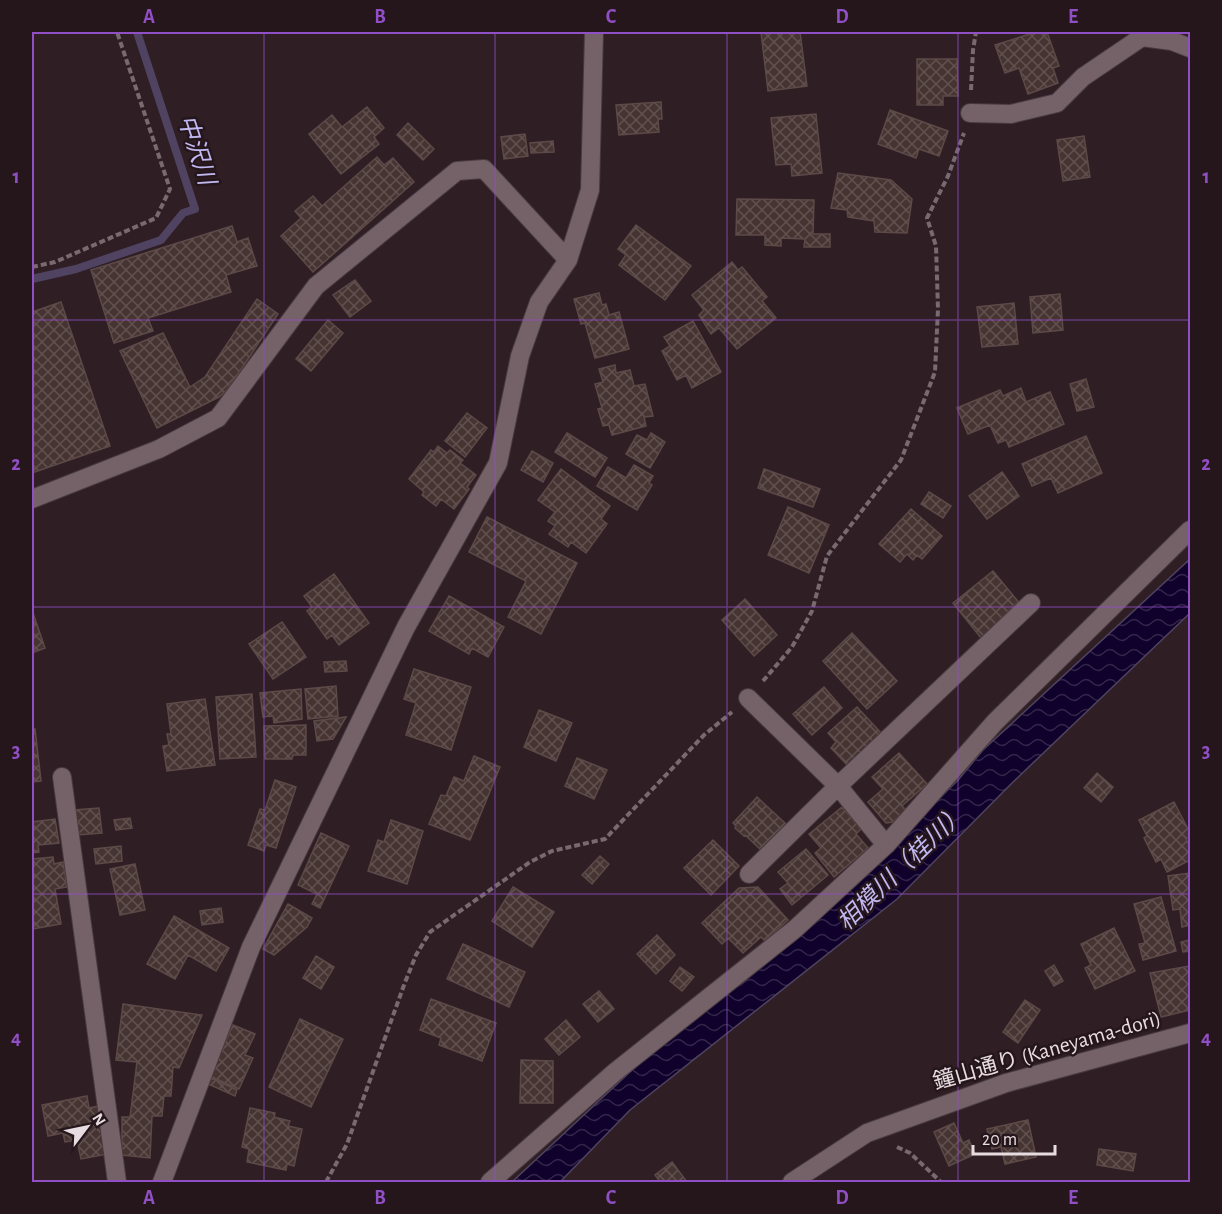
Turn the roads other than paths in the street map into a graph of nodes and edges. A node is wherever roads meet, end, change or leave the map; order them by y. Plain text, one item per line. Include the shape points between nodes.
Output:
1 (594, 32) edge
2 (1191, 48) edge
3 (970, 113) road end
4 (568, 260) junction
5 (32, 499) edge
6 (1191, 530) edge
7 (1031, 603) dead end
8 (748, 698) road end
9 (62, 777) dead end
10 (838, 786) junction
11 (886, 845) junction
12 (749, 874) dead end
13 (1191, 1033) edge
14 (117, 1182) edge
15 (162, 1182) edge
16 (490, 1182) edge
17 (792, 1182) edge

1 - 4 street via 590,190
2 - 3 street via 1142,37 1083,77 1057,103 1011,114
4 - 5 street via 484,169 457,171 316,286 218,418 159,449
4 - 15 street via 539,302 520,356 498,464 406,627 251,946
6 - 11 street via 995,723
7 - 10 street
8 - 10 street
9 - 14 street
10 - 11 street
10 - 12 street
11 - 16 street via 795,930 615,1072
13 - 17 street, 鐘山通り (Kaneyama-dori) via 1006,1083 867,1133

